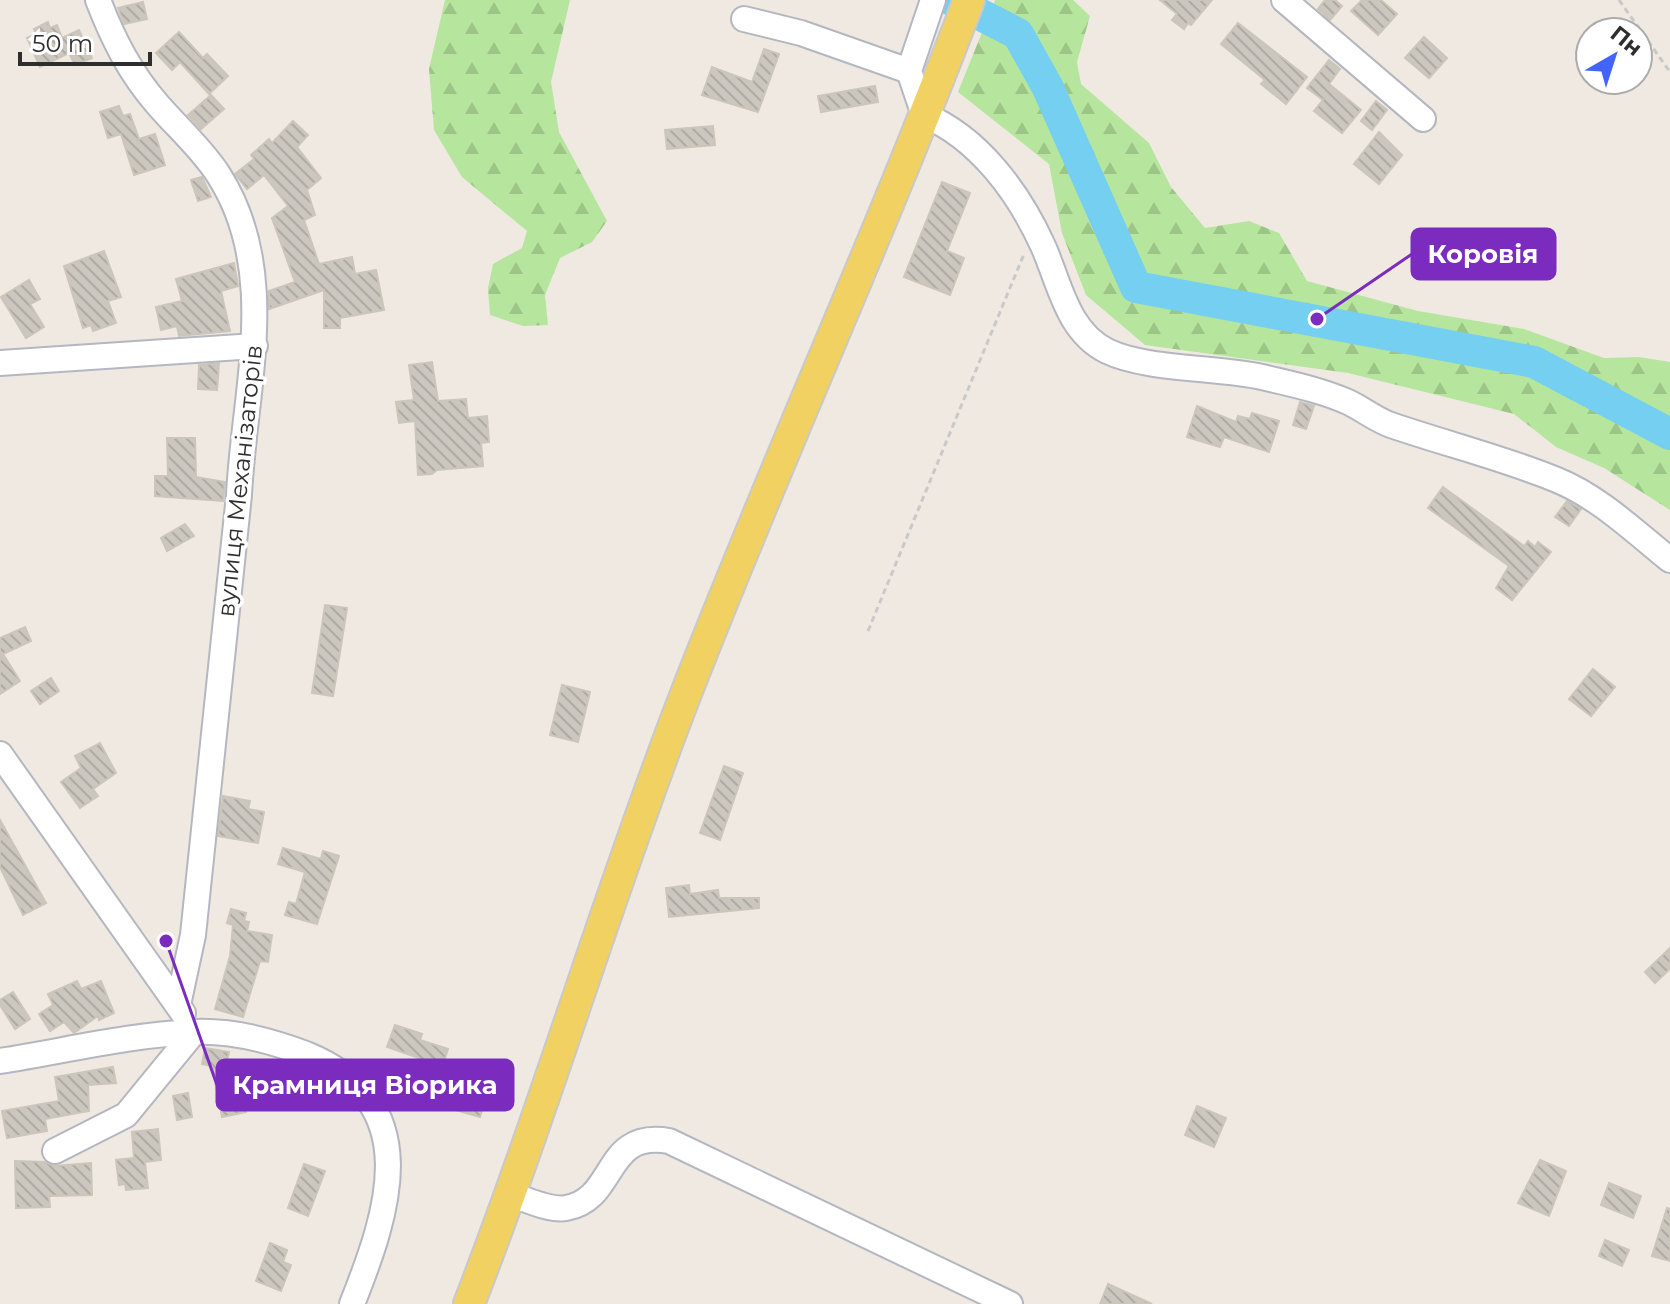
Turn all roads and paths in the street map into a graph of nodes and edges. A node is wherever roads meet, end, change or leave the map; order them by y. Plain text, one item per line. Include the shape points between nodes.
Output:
1 (98, 0) edge
2 (933, 0) edge
3 (969, 0) edge
4 (1284, 0) edge
5 (1619, 0) edge
6 (744, 19) dead end
7 (909, 71) junction
8 (1670, 72) edge
9 (924, 115) junction
10 (1423, 119) dead end
11 (1035, 228) junction
12 (255, 346) junction
13 (0, 363) edge
14 (1670, 560) edge
15 (868, 631) dead end
16 (0, 754) edge
17 (178, 1005) junction
18 (194, 1032) junction
19 (0, 1061) edge
20 (55, 1151) dead end
21 (510, 1194) junction
22 (352, 1304) edge
23 (469, 1304) edge
24 (1010, 1304) edge

1 - 12 street, вулиця Механізаторів via 133,72 226,188 249,268
2 - 7 street
3 - 9 main road
4 - 10 street
5 - 8 path
6 - 7 street
7 - 9 street
9 - 11 street via 945,124 993,167
9 - 21 main road via 686,694
11 - 14 street via 1074,323 1087,339 1108,351 1253,375 1349,402 1386,423 1559,480 1595,501
11 - 15 path
12 - 13 street
12 - 17 street, вулиця Механізаторів via 191,950
16 - 17 street
17 - 18 street
18 - 19 street
18 - 20 street via 126,1115
18 - 22 street via 267,1042 307,1054 345,1075 372,1105 386,1145 389,1191
21 - 23 main road
21 - 24 street via 563,1209 577,1205 600,1186 624,1148 645,1140 669,1141

